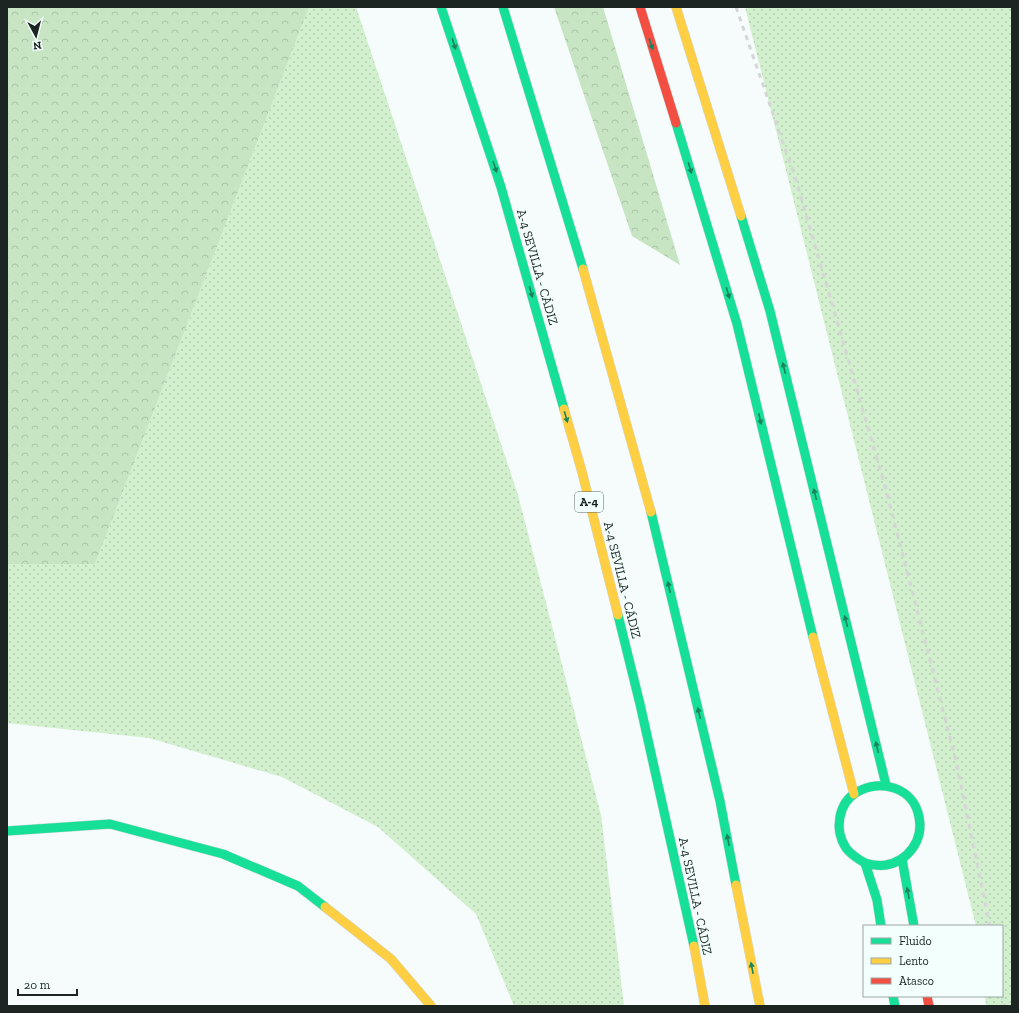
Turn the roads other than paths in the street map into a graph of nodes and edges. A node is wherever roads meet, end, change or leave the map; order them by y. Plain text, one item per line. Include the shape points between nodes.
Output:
1 (441, 7) edge
2 (503, 7) edge
3 (640, 7) edge
4 (676, 7) edge
5 (886, 785) junction
6 (854, 794) junction
7 (7, 831) edge
8 (902, 859) junction
9 (864, 863) junction
10 (881, 925) edge
11 (914, 925) edge
12 (431, 1006) edge
13 (705, 1006) edge
14 (760, 1006) edge

1 -> 13 main road, A-4 SEVILLA - CÁDIZ / A-4 via 501,187 582,472 640,704
14 -> 2 main road via 720,801 654,524 578,247
3 -> 6 main road via 737,324 806,612
5 -> 4 main road via 770,311
5 - 6 main road via 869,786
5 - 8 main road via 908,796 919,816 917,840 911,851
6 - 9 main road via 844,804 839,817 839,831 844,845 852,856
7 - 12 main road via 110,824 223,854 298,886 391,959
8 - 9 main road via 884,866
11 -> 8 main road
9 - 10 main road via 877,900

